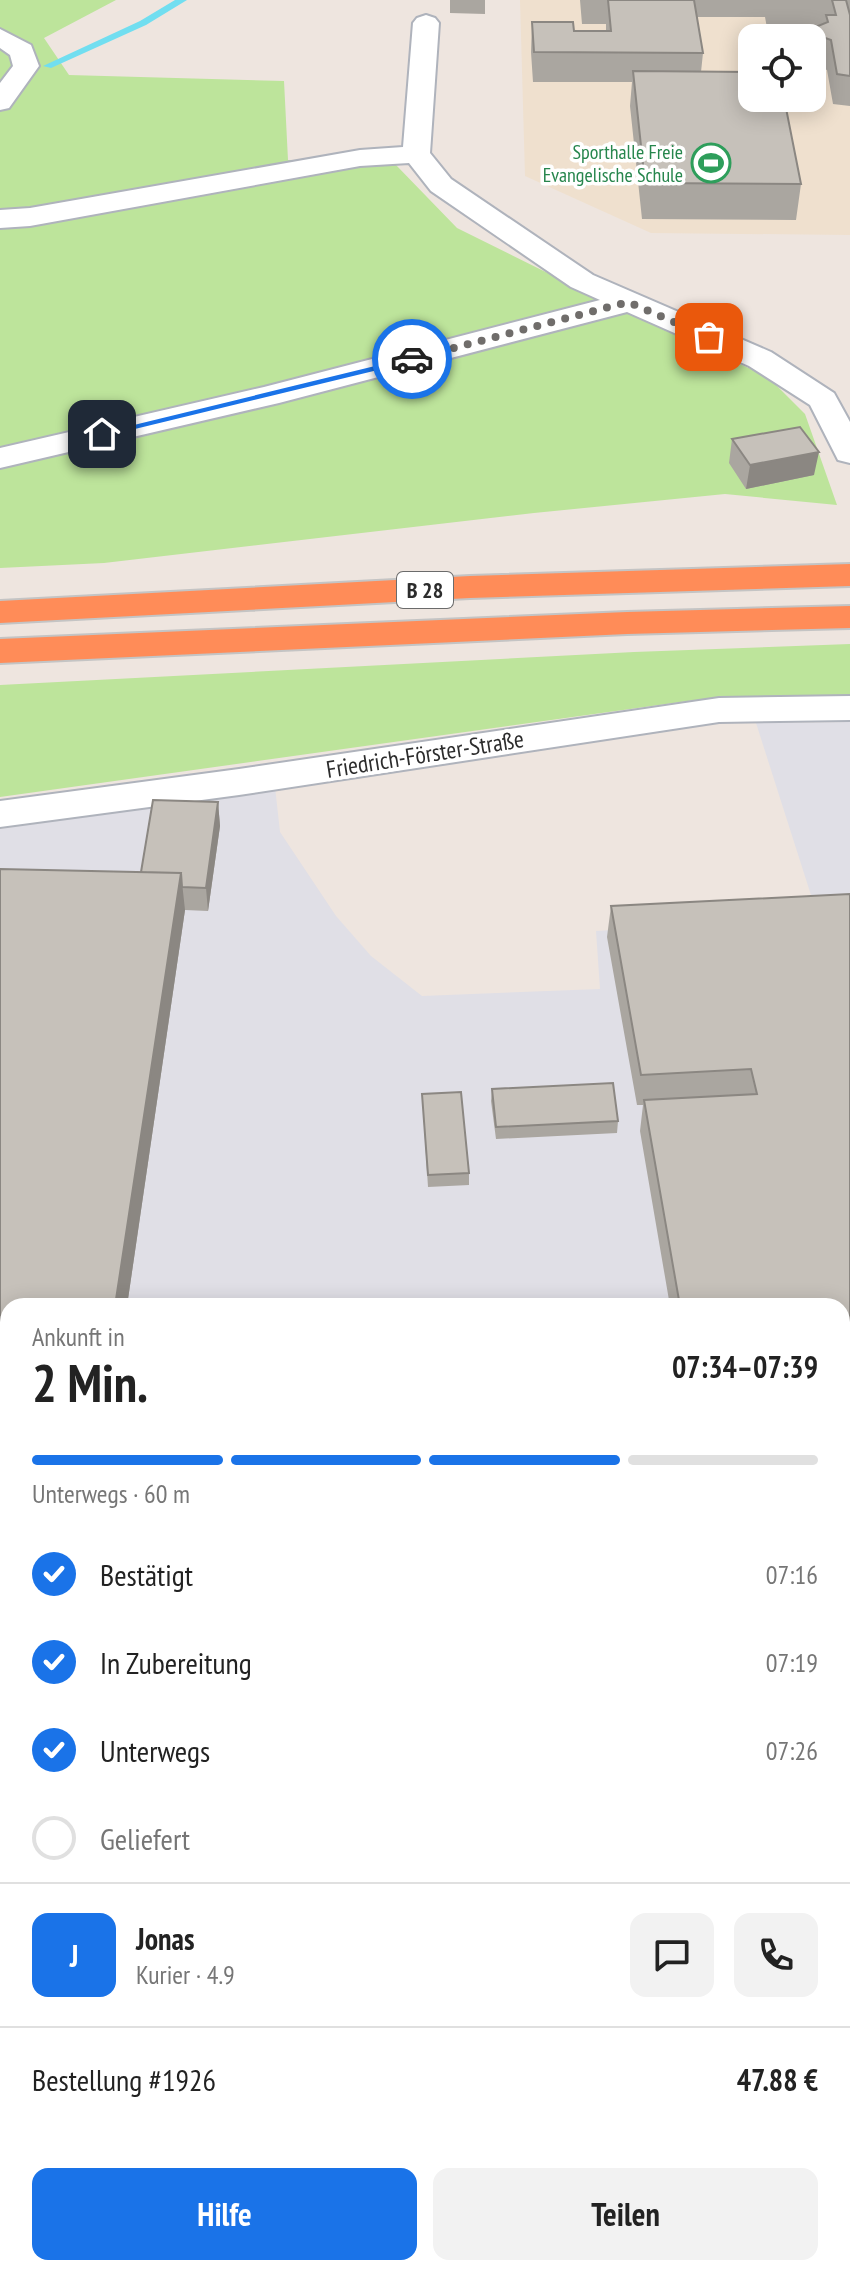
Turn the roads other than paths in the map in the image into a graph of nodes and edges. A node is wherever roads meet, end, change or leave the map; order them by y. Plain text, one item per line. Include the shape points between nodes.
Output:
1 (426, 23) dead end
2 (0, 37) edge
3 (0, 102) edge
4 (416, 154) junction
5 (0, 219) edge
6 (628, 302) junction
7 (850, 453) edge
8 (0, 458) edge
9 (850, 575) edge
10 (0, 612) edge
11 (850, 617) edge
12 (0, 651) edge
13 (850, 708) edge
14 (0, 814) edge

1 - 4 street
2 - 3 street via 22,51 26,66
4 - 5 street via 360,158
4 - 6 street via 441,185 582,281
6 - 7 street via 760,359 823,400
6 - 8 street via 268,396
9 - 10 highway, B 28 via 470,587
11 - 12 highway, B 28
13 - 14 street, Friedrich-Förster-Straße via 719,710

